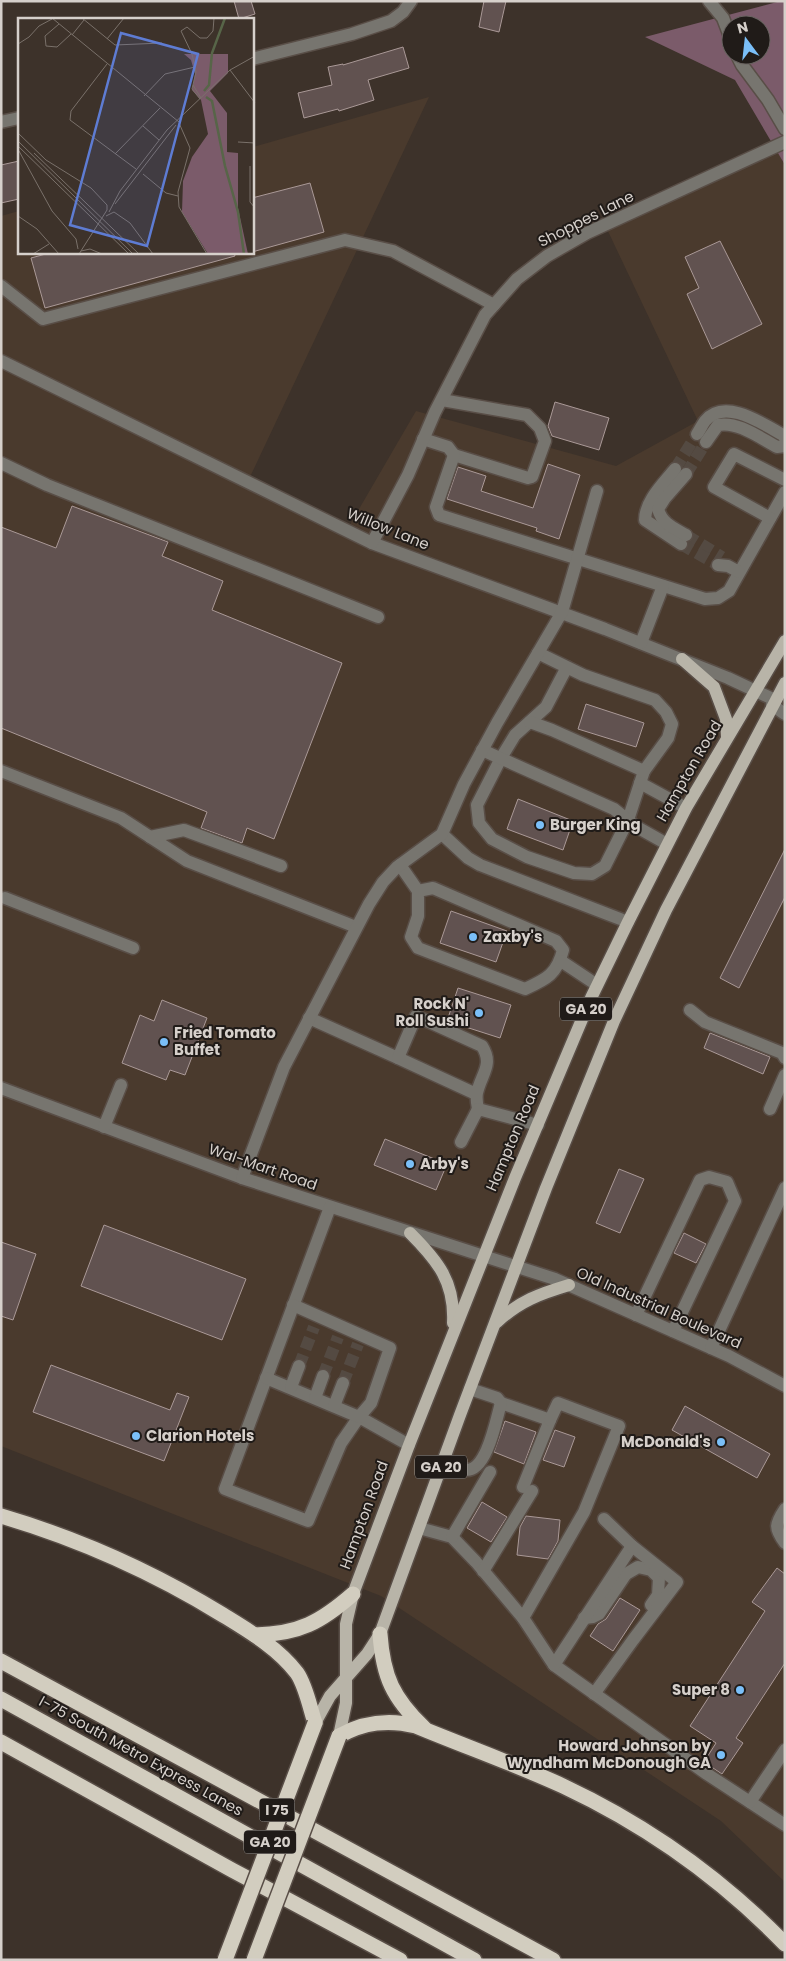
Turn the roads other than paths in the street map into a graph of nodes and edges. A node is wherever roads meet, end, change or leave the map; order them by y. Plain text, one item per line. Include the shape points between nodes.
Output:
1 (411, 1) edge
2 (709, 1) edge
3 (721, 17) edge
4 (254, 58) edge
5 (742, 65) edge
6 (18, 118) edge
7 (1, 122) edge
8 (785, 129) edge
9 (785, 142) edge
10 (1, 286) edge
11 (494, 305) junction
12 (1, 361) edge
13 (442, 400) junction
14 (785, 438) edge
15 (424, 440) junction
16 (785, 446) edge
17 (454, 455) junction
18 (1, 464) edge
19 (680, 471) tunnel mouth
20 (785, 480) edge
21 (597, 491) dead end
22 (785, 492) edge
23 (770, 518) junction
24 (684, 539) tunnel mouth
25 (372, 543) junction
26 (577, 559) junction
27 (663, 586) junction
28 (562, 612) junction
29 (378, 617) dead end
30 (785, 642) edge
31 (641, 643) junction
32 (538, 653) junction
33 (682, 659) junction
34 (567, 667) junction
35 (785, 683) edge
36 (755, 690) junction
37 (773, 703) junction
38 (785, 714) edge
39 (530, 722) junction
40 (728, 738) junction
41 (482, 750) junction
42 (501, 758) junction
43 (1, 771) edge
44 (642, 777) junction
45 (686, 808) junction
46 (628, 820) junction
47 (442, 834) junction
48 (150, 837) junction
49 (667, 844) junction
50 (400, 865) junction
51 (281, 866) dead end
52 (418, 891) junction
53 (5, 898) dead end
54 (628, 922) junction
55 (356, 927) junction
56 (133, 948) dead end
57 (560, 961) junction
58 (597, 985) junction
59 (690, 1010) dead end
60 (308, 1018) junction
61 (398, 1058) junction
62 (785, 1058) edge
63 (785, 1075) edge
64 (121, 1084) dead end
65 (1, 1088) edge
66 (476, 1094) junction
67 (478, 1109) junction
68 (770, 1109) dead end
69 (538, 1125) junction
70 (104, 1127) junction
71 (461, 1142) dead end
72 (242, 1178) junction
73 (785, 1188) edge
74 (330, 1207) junction
75 (410, 1233) junction
76 (483, 1257) junction
77 (516, 1268) junction
78 (569, 1285) junction
79 (293, 1305) junction
80 (636, 1315) junction
81 (495, 1324) junction
82 (673, 1331) junction
83 (453, 1333) junction
84 (711, 1348) junction
85 (299, 1366) tunnel mouth
86 (323, 1376) tunnel mouth
87 (266, 1378) junction
88 (343, 1383) tunnel mouth
89 (785, 1386) edge
90 (291, 1387) junction
91 (470, 1389) junction
92 (315, 1398) junction
93 (501, 1404) junction
94 (334, 1406) junction
95 (359, 1417) junction
96 (550, 1420) junction
97 (409, 1445) junction
98 (442, 1464) junction
99 (490, 1472) dead end
100 (785, 1510) edge
101 (1, 1516) edge
102 (604, 1520) dead end
103 (419, 1528) junction
104 (452, 1537) junction
105 (785, 1543) edge
106 (632, 1546) junction
107 (484, 1571) junction
108 (353, 1594) junction
109 (522, 1618) junction
110 (584, 1618) junction
111 (380, 1634) junction
112 (255, 1635) junction
113 (632, 1640) junction
114 (1, 1661) edge
115 (554, 1665) junction
116 (347, 1675) junction
117 (594, 1694) junction
118 (1, 1699) edge
119 (314, 1723) junction
120 (427, 1731) junction
121 (339, 1736) junction
122 (1, 1742) edge
123 (785, 1750) edge
124 (750, 1802) junction
125 (785, 1825) edge
126 (785, 1944) edge
127 (224, 1960) edge
128 (254, 1960) edge
129 (400, 1960) edge
130 (474, 1960) edge
131 (553, 1960) edge

1 - 4 street via 391,21 352,34
2 - 3 street
5 - 8 street
6 - 7 street
9 - 11 street, Shoppes Lane via 587,233 547,256 517,279
10 - 11 street via 42,319 345,240 393,251
11 - 13 street, Shoppes Lane via 485,315
12 - 25 street, Willow Lane
13 - 15 street, Shoppes Lane
13 - 17 street via 527,415 540,428 545,441 532,477 528,478
14 - 16 street via 732,410 706,419 702,438 718,425 726,423 777,448
15 - 17 street via 448,447
15 - 25 street, Shoppes Lane
17 - 26 street via 436,507 439,516
18 - 29 street
19 - 24 street via 649,504 645,520
20 - 23 street via 734,454 714,487
21 - 26 street
22 - 23 street
23 - 27 street via 727,565 729,591 718,598 699,598
25 - 28 street, Willow Lane
26 - 27 street
26 - 28 street
27 - 31 street
28 - 31 street, Willow Lane
28 - 32 street
30 - 36 main road, Hampton Road / GA 20
31 - 33 street, Willow Lane
32 - 34 street
32 - 41 street
33 - 36 street, Willow Lane
33 - 40 main road via 714,687 726,719
34 - 39 street via 546,707
34 - 44 street via 655,700 666,712 672,724 668,738
35 - 37 main road, GA 20
36 - 37 street, Willow Lane
36 - 40 main road, Hampton Road / GA 20
37 - 38 street, Willow Lane
37 - 77 main road, GA 20 via 666,910 614,1021
39 - 42 street via 515,735
39 - 44 street
40 - 45 main road, Hampton Road / GA 20
41 - 42 street
41 - 47 street
42 - 46 street via 614,809
42 - 46 street via 477,805 479,823 492,839 526,857 574,874 592,874 605,866
43 - 48 street via 120,818
44 - 45 street
44 - 46 street
45 - 49 main road, Hampton Road / GA 20
46 - 49 street
47 - 50 street
47 - 54 street via 480,865
48 - 51 street via 184,830
48 - 55 street via 188,861
49 - 54 main road, Hampton Road / GA 20
50 - 52 street
50 - 55 street via 383,882
52 - 57 street via 433,888 556,941 563,950
52 - 57 street via 418,916 411,937 418,948 525,989 552,975
53 - 56 street
54 - 58 main road, Hampton Road / GA 20
55 - 60 street
57 - 58 street
58 - 69 main road, Hampton Road / GA 20
59 - 62 street via 705,1022 782,1053
60 - 61 street
60 - 72 street via 284,1067
61 - 66 street
61 - 66 street via 416,1016 482,1046 487,1055 487,1066
63 - 68 street
64 - 70 street
65 - 70 street, Wal-Mart Road
66 - 67 street
67 - 69 street
67 - 71 street
69 - 76 main road, Hampton Road / GA 20
70 - 72 street, Wal-Mart Road
72 - 74 street, Wal-Mart Road
73 - 84 street
74 - 75 street, Wal-Mart Road
74 - 79 street
75 - 76 street, Wal-Mart Road
75 - 83 main road via 444,1272 454,1310
76 - 77 street, Wal-Mart Road
76 - 83 main road, Hampton Road / GA 20
77 - 78 street, Old Industrial Boulevard
77 - 81 main road, GA 20
78 - 80 street, Old Industrial Boulevard
78 - 81 main road via 522,1302
79 - 87 street
79 - 95 street via 316,1322 390,1348 371,1403
80 - 82 street, Old Industrial Boulevard
80 - 82 street via 700,1180 709,1177 728,1182 735,1201
81 - 91 main road, GA 20
82 - 84 street, Old Industrial Boulevard
83 - 97 main road, Hampton Road / GA 20
84 - 89 street, Old Industrial Boulevard
85 - 90 street
86 - 92 street
87 - 90 street
87 - 95 street via 225,1489 308,1521 340,1444
88 - 94 street
90 - 92 street
91 - 93 street via 496,1398
91 - 98 main road, GA 20
92 - 94 street
93 - 96 street
93 - 98 street via 484,1457 476,1467 466,1470
94 - 95 street
95 - 97 street
96 - 107 street via 528,1489
96 - 109 street via 558,1403 619,1426 584,1512
97 - 108 main road, Hampton Road / GA 20
98 - 103 main road, GA 20
99 - 104 street
100 - 105 street via 777,1522 778,1533
101 - 112 highway via 43,1528 108,1554 204,1603
102 - 106 street
103 - 104 street
103 - 111 main road, GA 20
104 - 107 street
106 - 110 street
106 - 113 street via 677,1582
107 - 109 street
108 - 112 highway via 311,1625 284,1633
108 - 116 main road, Hampton Road / GA 20 via 346,1624
109 - 115 street
110 - 113 street via 599,1614 626,1574 638,1567 651,1570 659,1578 658,1595 636,1627
110 - 115 street
111 - 116 main road, GA 20
111 - 120 highway via 384,1669 390,1684 404,1707
112 - 119 highway via 298,1674
113 - 117 street
114 - 131 highway, I 75
115 - 117 street
116 - 119 main road, GA 20
116 - 121 main road, Hampton Road / GA 20 via 346,1703
117 - 124 street
118 - 130 highway, I-75 South Metro Express Lanes
119 - 127 highway, GA 20, bridge
120 - 121 highway via 403,1723 378,1722 364,1724
120 - 126 highway via 562,1786 637,1826 712,1877
121 - 128 highway, Hampton Road / GA 20, bridge
122 - 129 highway
123 - 124 street
124 - 125 street

